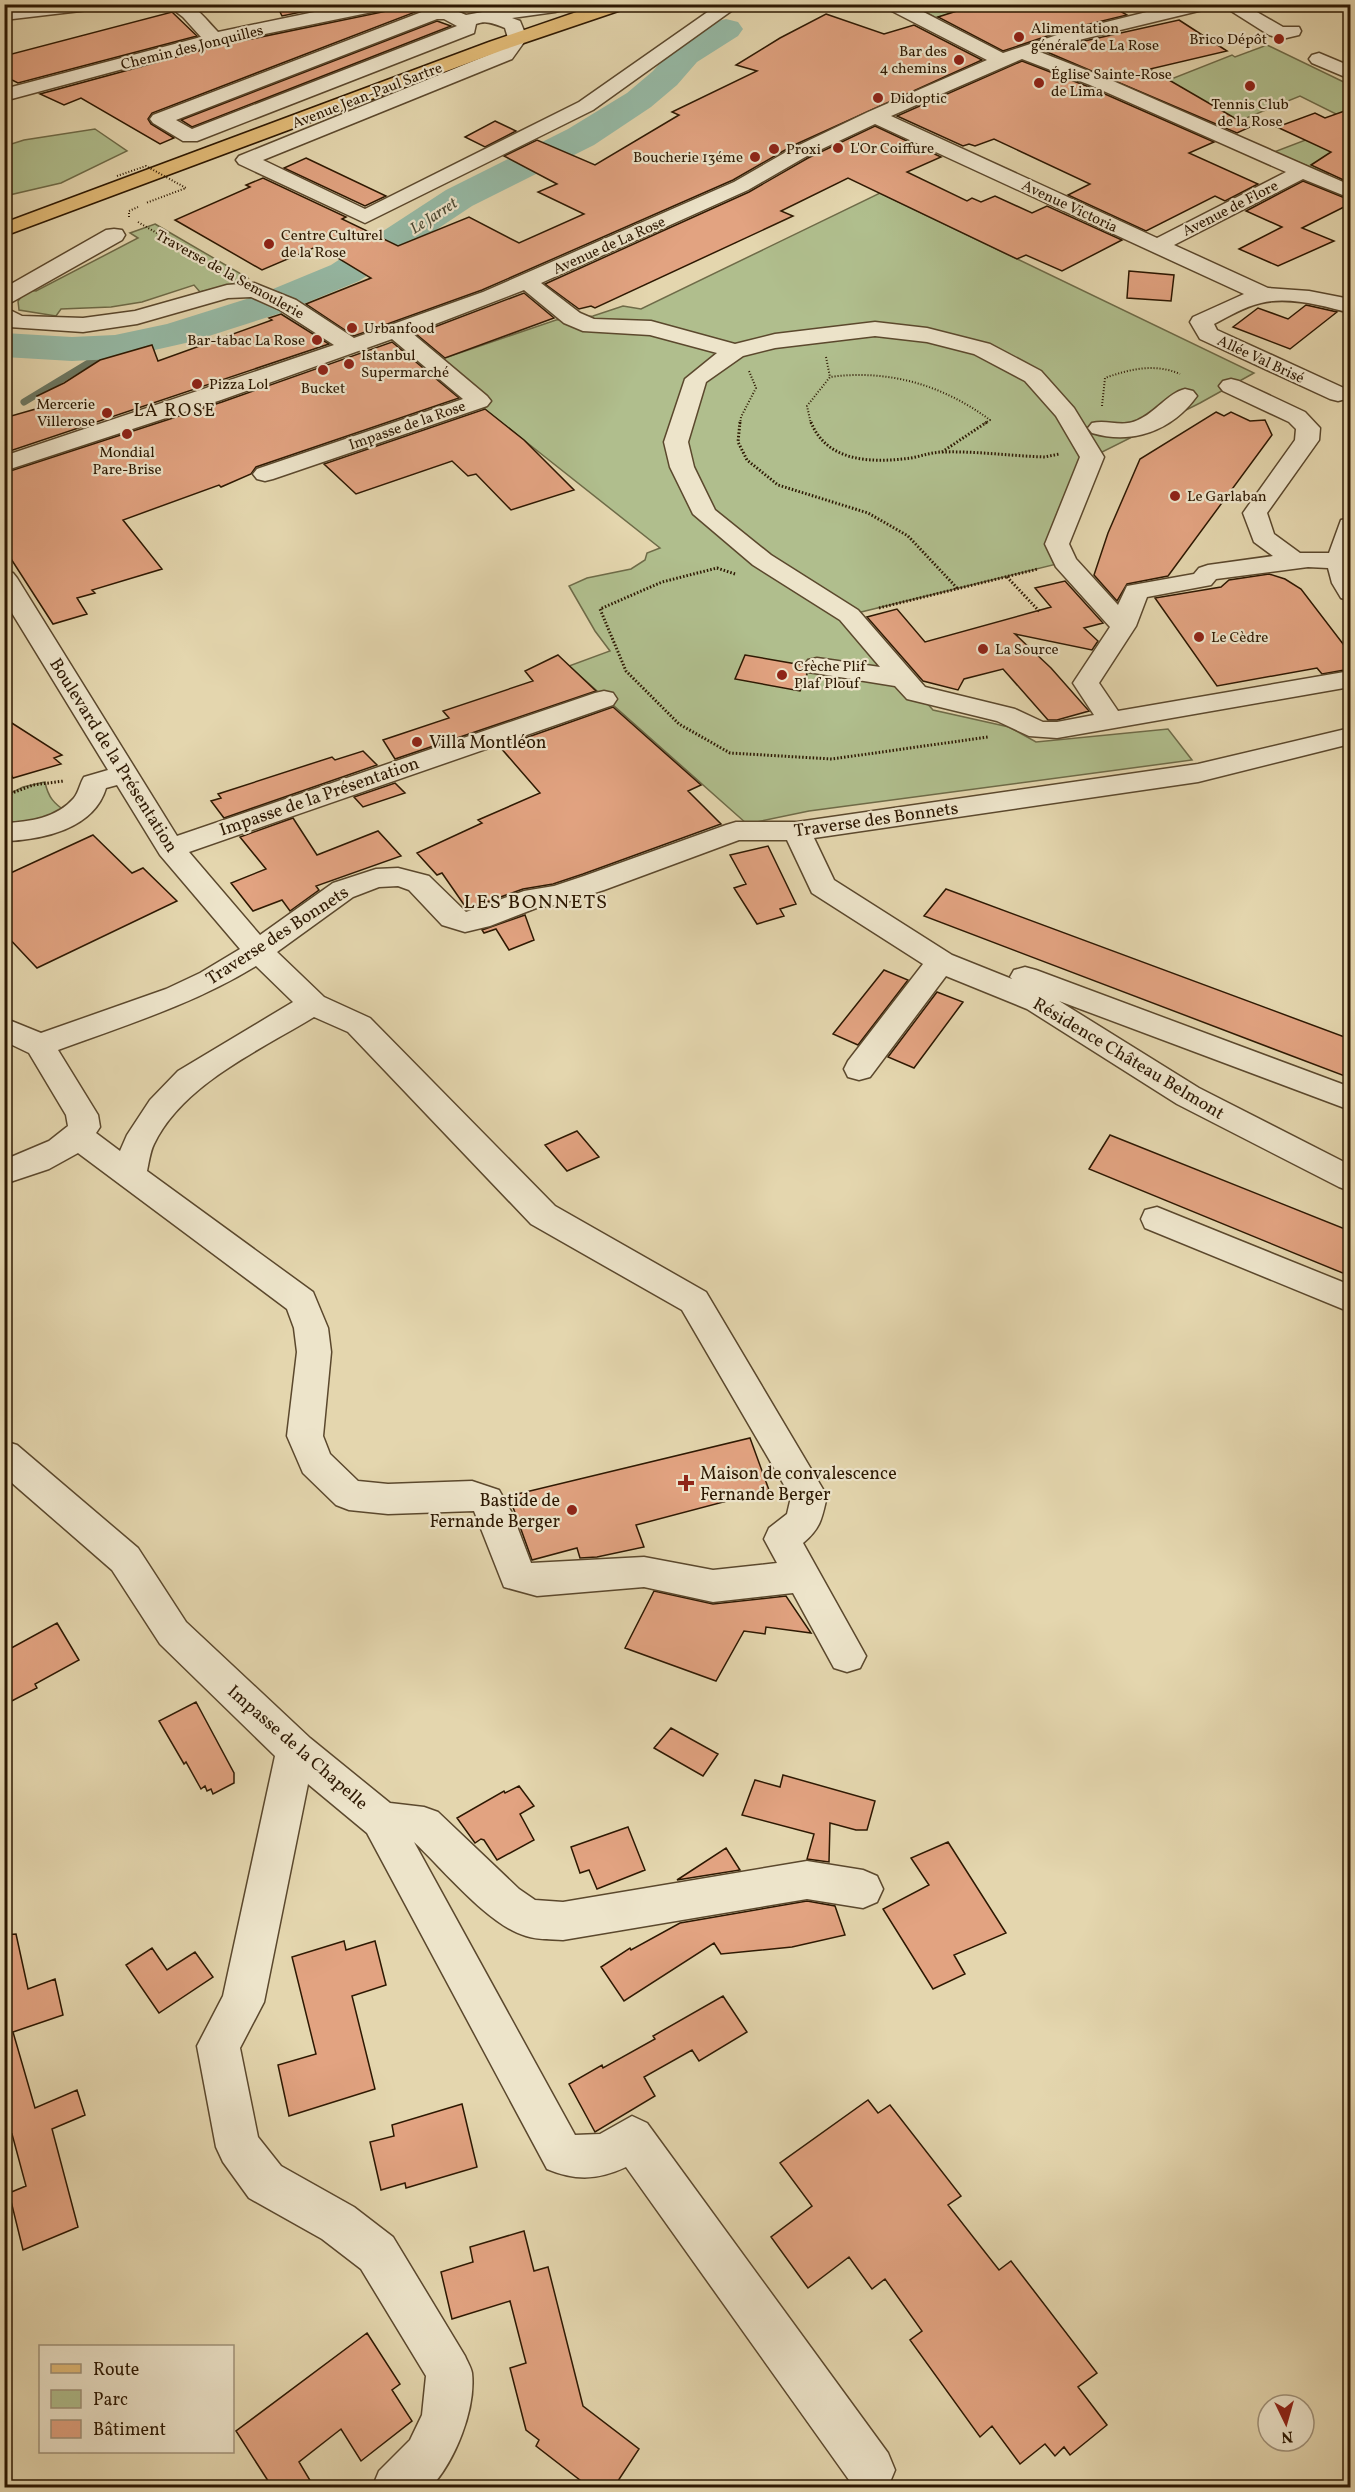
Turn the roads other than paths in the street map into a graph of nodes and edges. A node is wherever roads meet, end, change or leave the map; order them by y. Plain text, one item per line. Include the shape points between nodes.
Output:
1 (89, 4) edge
2 (175, 4) edge
3 (382, 4) edge
4 (621, 4) edge
5 (732, 4) edge
6 (893, 4) edge
7 (1204, 4) edge
8 (1229, 4) edge
9 (556, 5) edge
10 (4, 14) edge
11 (476, 19) junction
12 (1292, 31) dead end
13 (516, 32) junction
14 (214, 39) junction
15 (1022, 52) junction
16 (1319, 58) dead end
17 (1001, 60) junction
18 (1350, 73) edge
19 (4, 95) edge
20 (875, 116) junction
21 (1303, 171) junction
22 (1350, 192) edge
23 (4, 230) edge
24 (114, 235) dead end
25 (1157, 246) junction
26 (526, 282) junction
27 (1265, 296) junction
28 (4, 297) edge
29 (1350, 306) edge
30 (4, 314) edge
31 (395, 330) junction
32 (352, 346) junction
33 (735, 351) junction
34 (1231, 386) dead end
35 (1338, 394) dead end
36 (1185, 396) dead end
37 (1089, 429) junction
38 (4, 464) edge
39 (265, 474) dead end
40 (1350, 525) edge
41 (1344, 560) edge
42 (1295, 561) junction
43 (4, 578) edge
44 (1350, 592) edge
45 (1123, 626) junction
46 (817, 666) dead end
47 (905, 679) junction
48 (1350, 680) edge
49 (604, 699) dead end
50 (1111, 720) junction
51 (1350, 736) edge
52 (124, 774) junction
53 (797, 831) junction
54 (4, 832) edge
55 (170, 848) junction
56 (906, 940) junction
57 (258, 951) junction
58 (941, 962) junction
59 (313, 1004) junction
60 (4, 1028) edge
61 (40, 1045) junction
62 (859, 1069) dead end
63 (1350, 1099) edge
64 (79, 1137) junction
65 (4, 1172) edge
66 (130, 1175) junction
67 (1350, 1179) edge
68 (1157, 1219) dead end
69 (1350, 1299) edge
70 (4, 1455) edge
71 (803, 1576) junction
72 (847, 1656) dead end
73 (296, 1750) junction
74 (381, 1820) junction
75 (863, 1890) dead end
76 (871, 2470) dead end
77 (396, 2487) edge

1 - 10 street
2 - 14 street via 190,13
3 - 14 street, Chemin des Jonquilles
4 - 13 main road, Avenue Jean-Paul Sartre
5 - 13 street via 586,106 365,218 246,160 505,55
6 - 17 street
7 - 15 street, Avenue de La Rose
8 - 12 street via 1276,31
9 - 11 street
9 - 13 main road, Avenue Jean-Paul Sartre
11 - 11 street via 467,29 190,137 160,119 435,14
11 - 13 street
13 - 23 main road, Avenue Jean-Paul Sartre via 116,183
14 - 19 street, Chemin des Jonquilles
15 - 17 street, Avenue de La Rose
15 - 21 street
16 - 18 street
17 - 20 street, Avenue de La Rose
20 - 25 street, Avenue Victoria
20 - 26 street, Avenue de La Rose via 741,186
21 - 22 street
21 - 25 street, Avenue de Flore
24 - 28 street
25 - 27 street, Avenue Victoria
26 - 31 street, Avenue de La Rose
26 - 33 street via 572,318 591,326 651,328
27 - 29 street, Allée Val Brisé
27 - 35 street, Allée Val Brisé via 1236,304 1201,322 1208,334
30 - 32 street, Traverse de la Semoulerie via 17,322 83,325 137,317 227,292 260,293 288,305
31 - 32 street, Avenue de La Rose
31 - 39 street, Impasse de la Rose via 479,401
32 - 38 street, Avenue de La Rose
33 - 37 street via 775,341 874,329 927,335 982,349 1033,376 1066,413
33 - 47 street via 696,380 676,442 682,467 705,514 762,560 849,615
34 - 42 street via 1297,417 1308,428 1307,440 1255,513 1263,537
36 - 37 street via 1165,416 1137,429
37 - 45 street via 1092,457 1057,544 1065,562
40 - 41 street
41 - 42 street
41 - 44 street via 1341,577
42 - 45 street via 1208,573 1202,580 1136,591
43 - 52 street, Boulevard de la Présentation
45 - 50 street via 1086,683
46 - 47 street
47 - 50 street via 916,693 1006,715 1040,730
48 - 50 street
49 - 55 street, Impasse de la Présentation
51 - 53 street, Traverse des Bonnets via 1198,773
52 - 54 street via 94,783 88,800 64,819 47,827
52 - 55 street, Boulevard de la Présentation
53 - 56 street, Résidence Château Belmont via 822,886
53 - 57 street, Traverse des Bonnets via 736,831 557,895 534,898 465,922 452,918 418,883 398,877 376,878 343,890
55 - 57 street, Boulevard de la Présentation
56 - 58 street, Résidence Château Belmont
56 - 63 street, Résidence Château Belmont via 951,950
57 - 59 street, Boulevard de la Présentation
57 - 61 street, Traverse des Bonnets via 177,996
58 - 62 street
58 - 67 street, Résidence Château Belmont via 1038,1002 1188,1096
59 - 66 street via 189,1079 161,1108 138,1143
59 - 71 street, Boulevard de la Présentation via 359,1025 543,1215 694,1301 809,1496 803,1522 782,1539
60 - 61 street
61 - 64 street via 82,1115 84,1127
64 - 65 street via 37,1162
64 - 66 street
66 - 71 street via 301,1301 311,1328 314,1353 305,1436 316,1463 349,1495 388,1499 472,1496 486,1500 517,1576 537,1580 644,1572 713,1586
68 - 69 street
70 - 73 street, Impasse de la Chapelle via 125,1559 173,1633
71 - 72 street
73 - 74 street, Impasse de la Chapelle
73 - 77 street via 243,2002 218,2046 238,2147 265,2182 338,2223 377,2253 449,2372 445,2416 427,2457
74 - 75 street, Impasse de la Chapelle via 424,1825 505,1902 528,1918 563,1921 807,1880
74 - 76 street via 562,2154 590,2159 632,2138

